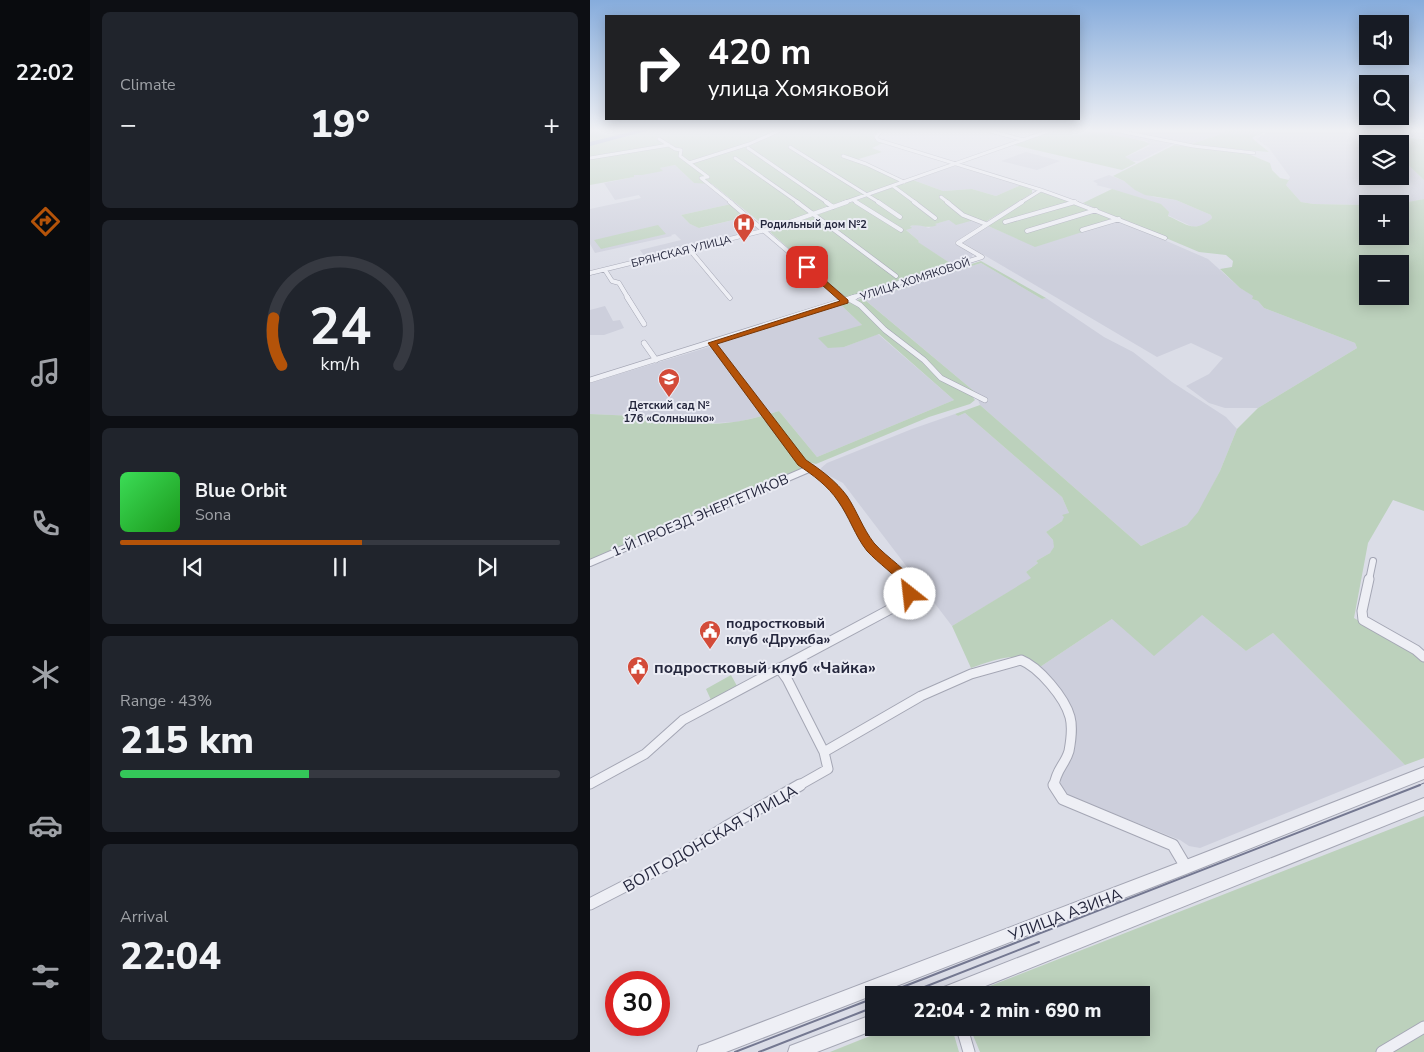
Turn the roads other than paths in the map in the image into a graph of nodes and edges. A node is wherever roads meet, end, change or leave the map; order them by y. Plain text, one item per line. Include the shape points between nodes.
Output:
1 (701, 178) edge
2 (763, 178) edge
3 (791, 178) edge
4 (841, 178) edge
5 (896, 178) edge
6 (915, 178) edge
7 (1004, 178) edge
8 (904, 182) junction
9 (893, 186) junction
10 (1041, 190) junction
11 (868, 194) junction
12 (941, 197) dead end
13 (853, 200) junction
14 (1075, 202) junction
15 (833, 207) junction
16 (1097, 210) junction
17 (813, 214) junction
18 (900, 218) dead end
19 (934, 218) dead end
20 (1119, 219) junction
21 (1005, 222) dead end
22 (986, 224) junction
23 (901, 230) dead end
24 (1082, 230) dead end
25 (765, 231) junction
26 (1027, 231) dead end
27 (1165, 238) dead end
28 (689, 249) junction
29 (605, 270) junction
30 (590, 273) edge
31 (896, 276) dead end
32 (730, 298) dead end
33 (848, 300) junction
34 (644, 324) dead end
35 (644, 343) dead end
36 (712, 343) junction
37 (656, 360) junction
38 (590, 380) edge
39 (984, 400) dead end
40 (811, 468) junction
41 (1373, 561) dead end
42 (590, 563) edge
43 (1424, 657) edge
44 (780, 668) junction
45 (824, 752) junction
46 (1424, 773) edge
47 (590, 784) edge
48 (1424, 804) edge
49 (1186, 867) junction
50 (590, 904) edge
51 (969, 986) edge
52 (865, 1025) edge
53 (1424, 1027) edge
54 (964, 1036) edge
55 (705, 1052) edge
56 (796, 1052) edge
57 (969, 1052) edge
58 (1382, 1052) edge

1 - 25 street
2 - 17 street
3 - 15 street
4 - 11 street
5 - 8 street
6 - 8 street, БРЯНСКАЯ УЛИЦА
7 - 10 street
8 - 9 street, БРЯНСКАЯ УЛИЦА
9 - 11 street, БРЯНСКАЯ УЛИЦА
9 - 19 street
10 - 14 street
10 - 22 street
11 - 13 street, БРЯНСКАЯ УЛИЦА
11 - 18 street
12 - 22 street via 963,215
13 - 15 street, БРЯНСКАЯ УЛИЦА
13 - 23 street
14 - 16 street
14 - 21 street
15 - 17 street, БРЯНСКАЯ УЛИЦА
16 - 20 street
16 - 26 street
17 - 25 street, БРЯНСКАЯ УЛИЦА
17 - 31 street
20 - 24 street
20 - 27 street
22 - 33 street, УЛИЦА ХОМЯКОВОЙ via 958,243 982,257
25 - 28 street, БРЯНСКАЯ УЛИЦА
25 - 33 street
28 - 29 street, БРЯНСКАЯ УЛИЦА
28 - 32 street
29 - 30 street, БРЯНСКАЯ УЛИЦА
29 - 34 street via 612,281 619,283
33 - 36 street, УЛИЦА ХОМЯКОВОЙ
33 - 39 street via 924,360 941,378
35 - 37 street
36 - 37 street, УЛИЦА ХОМЯКОВОЙ
36 - 40 street via 802,463
37 - 38 street, УЛИЦА ХОМЯКОВОЙ
40 - 42 street, 1-Й ПРОЕЗД ЭНЕРГЕТИКОВ
40 - 44 street via 842,497 870,546 912,588 900,604
41 - 43 street via 1362,620
44 - 45 street
44 - 47 street via 682,720 645,754
45 - 49 street via 921,696 971,674 1021,660 1029,663 1057,691 1070,716 1072,735 1068,754 1054,775 1054,786 1064,799 1173,845
45 - 50 street, ВОЛГОДОНСКАЯ УЛИЦА via 828,769 664,866
46 - 49 street, УЛИЦА АЗИНА
48 - 51 street, УЛИЦА АЗИНА
49 - 55 street, УЛИЦА АЗИНА
52 - 56 street
53 - 58 street
54 - 57 street

